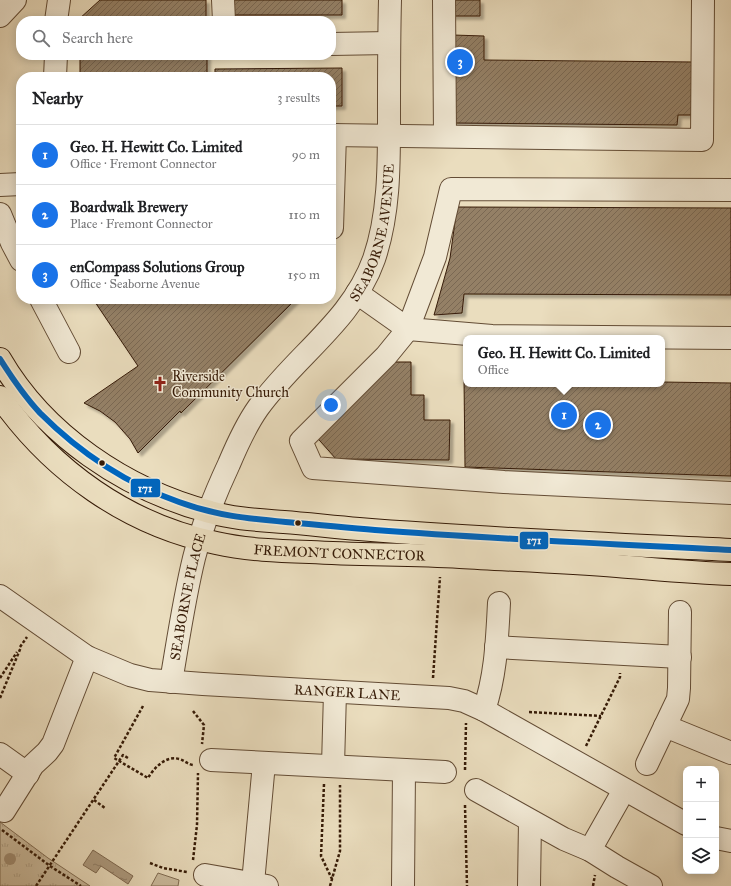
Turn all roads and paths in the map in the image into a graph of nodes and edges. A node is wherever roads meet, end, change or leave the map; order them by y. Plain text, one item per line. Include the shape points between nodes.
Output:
1 (15, 0) edge
2 (59, 0) edge
3 (224, 0) edge
4 (390, 0) edge
5 (444, 0) edge
6 (703, 0) edge
7 (0, 16) edge
8 (57, 16) edge
9 (224, 16) edge
10 (389, 43) junction
11 (336, 44) edge
12 (56, 60) edge
13 (55, 72) edge
14 (336, 135) edge
15 (389, 136) junction
16 (445, 136) junction
17 (16, 184) edge
18 (0, 185) edge
19 (731, 190) edge
20 (0, 214) edge
21 (10, 239) edge
22 (16, 250) edge
23 (357, 293) junction
24 (44, 304) edge
25 (408, 329) junction
26 (480, 335) edge
27 (665, 337) edge
28 (731, 338) edge
29 (69, 352) dead end
30 (0, 359) edge
31 (0, 397) edge
32 (731, 493) edge
33 (209, 512) junction
34 (200, 539) junction
35 (731, 550) edge
36 (731, 574) edge
37 (440, 577) dead end
38 (0, 596) edge
39 (499, 603) dead end
40 (680, 612) dead end
41 (30, 632) dead end
42 (21, 646) junction
43 (496, 647) junction
44 (621, 654) junction
45 (87, 657) junction
46 (680, 658) junction
47 (0, 678) edge
48 (433, 679) dead end
49 (171, 682) junction
50 (335, 692) junction
51 (0, 698) edge
52 (144, 706) dead end
53 (484, 710) junction
54 (193, 711) dead end
55 (524, 712) dead end
56 (601, 716) junction
57 (665, 726) junction
58 (586, 746) dead end
59 (731, 753) edge
60 (0, 754) edge
61 (128, 758) dead end
62 (203, 760) junction
63 (120, 761) junction
64 (264, 763) junction
65 (647, 764) dead end
66 (333, 766) junction
67 (404, 770) junction
68 (445, 772) dead end
69 (28, 774) junction
70 (476, 790) dead end
71 (624, 790) junction
72 (94, 800) junction
73 (105, 808) dead end
74 (2, 820) edge
75 (530, 821) junction
76 (683, 822) edge
77 (719, 839) edge
78 (731, 841) edge
79 (590, 850) junction
80 (150, 863) dead end
81 (50, 866) junction
82 (196, 872) junction
83 (332, 879) junction
84 (260, 885) edge
85 (36, 886) edge
86 (81, 886) edge
87 (330, 886) edge
88 (403, 886) edge
89 (529, 886) edge
90 (651, 886) edge

1 - 7 street
2 - 8 street
3 - 9 street
4 - 10 street, SEABORNE AVENUE
5 - 16 street
6 - 16 street via 702,140
10 - 11 street
10 - 15 street, SEABORNE AVENUE
12 - 13 street
14 - 15 street
15 - 16 street
15 - 23 street, SEABORNE AVENUE via 388,189 384,220 373,261
17 - 18 street
19 - 25 street via 451,189 435,257
20 - 21 street
21 - 22 street
23 - 25 street
23 - 33 street, SEABORNE AVENUE via 337,321 258,408 246,427
24 - 29 street
25 - 26 street
25 - 32 street via 386,356 301,441 313,468 504,482
27 - 28 street
30 - 33 main road, FREMONT CONNECTOR via 33,404 81,449 138,484
31 - 34 main road, FREMONT CONNECTOR via 39,445 91,489 129,512
33 - 34 street, SEABORNE PLACE
33 - 35 main road, FREMONT CONNECTOR via 247,519 429,534
34 - 36 main road, FREMONT CONNECTOR via 278,551 458,557
34 - 49 street, SEABORNE PLACE via 190,575
37 - 48 path
38 - 45 street, RANGER LANE
39 - 43 street
40 - 46 street
41 - 42 path
42 - 47 path
42 - 51 path
43 - 44 street
43 - 53 street via 492,682
44 - 46 street
44 - 56 path via 620,677
45 - 49 street, RANGER LANE via 130,675
45 - 69 street via 53,744
46 - 57 street via 678,699
49 - 50 street, RANGER LANE
50 - 53 street, RANGER LANE via 449,698 464,701
50 - 66 street
52 - 63 path via 114,758
53 - 71 street, RANGER LANE
54 - 62 path via 204,725
55 - 56 path
56 - 58 path
57 - 59 street
57 - 65 street
60 - 69 street
61 - 63 path via 123,755
62 - 63 path via 187,764 178,758 171,759 160,763 148,778
62 - 64 street
62 - 82 path
63 - 72 path
64 - 66 street
64 - 84 street
66 - 67 street
66 - 83 path via 340,851
66 - 83 path via 321,856
67 - 68 street
67 - 88 street
69 - 74 street
70 - 75 street
71 - 76 street, RANGER LANE
71 - 79 street
72 - 73 path
72 - 81 path
74 - 81 path
75 - 79 street
75 - 89 street
77 - 78 street
79 - 90 street
80 - 82 path via 163,868
81 - 85 path
81 - 86 path
82 - 84 street
83 - 87 path

